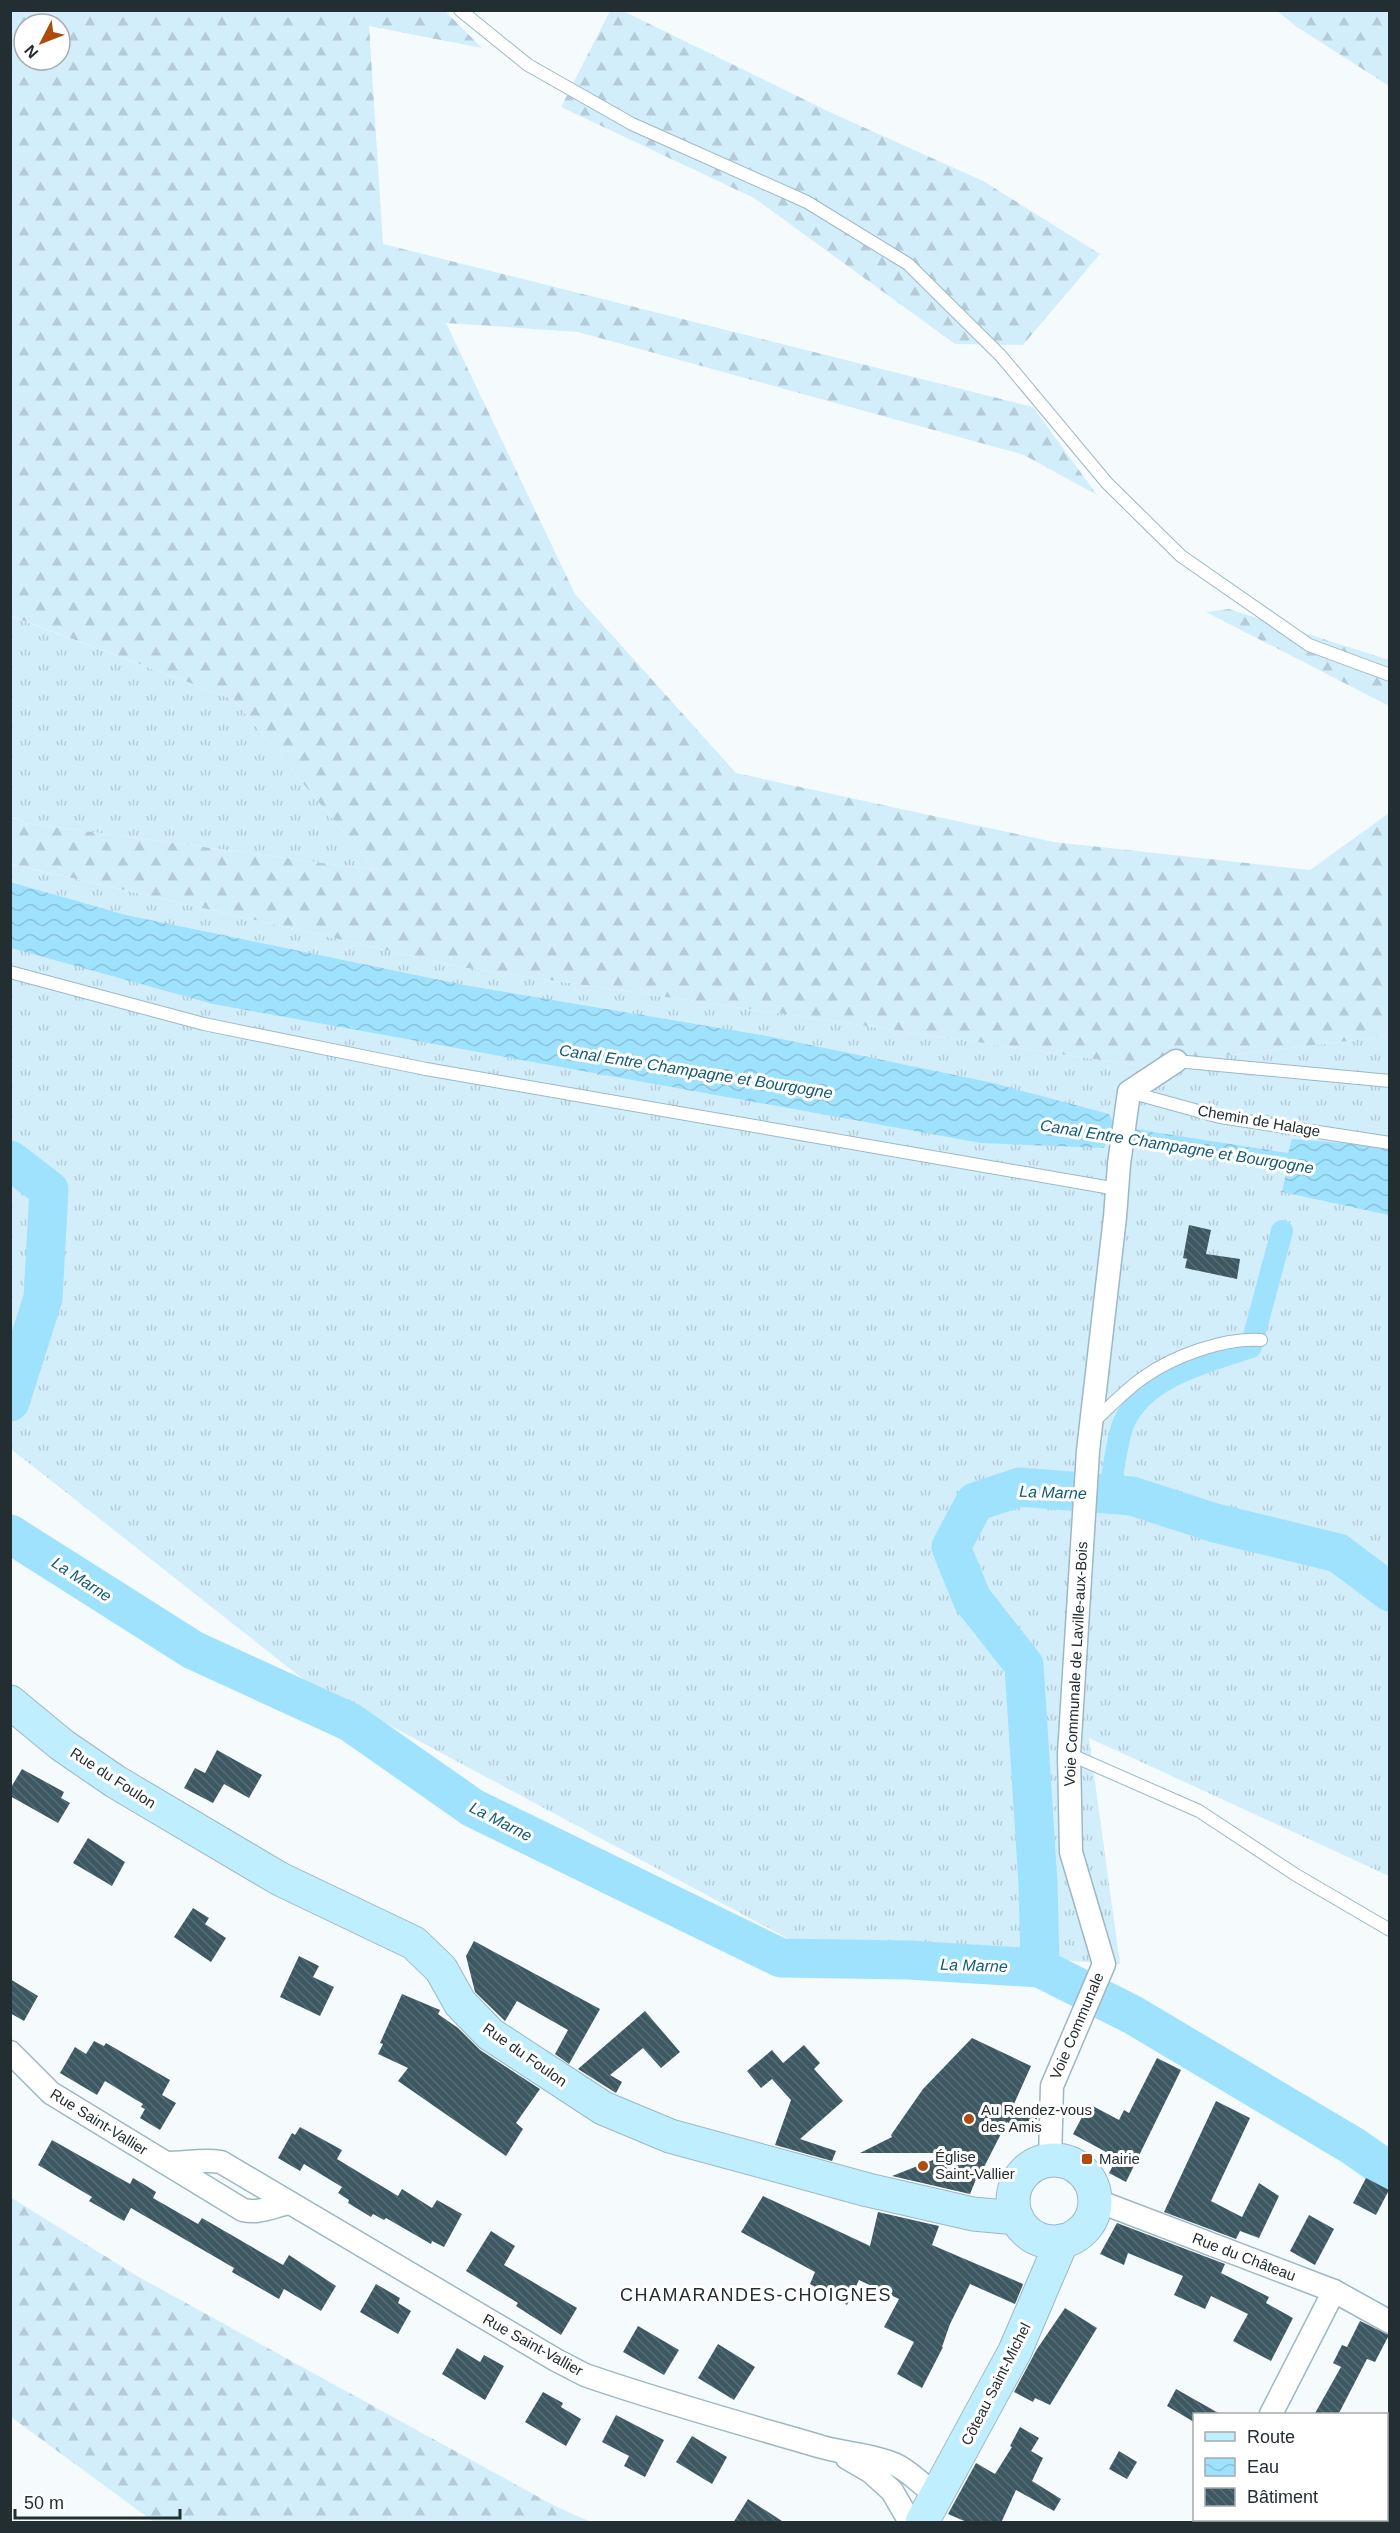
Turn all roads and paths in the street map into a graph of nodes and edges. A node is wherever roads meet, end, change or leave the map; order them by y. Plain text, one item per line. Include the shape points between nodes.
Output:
1 (460, 10) edge
2 (1389, 675) edge
3 (10, 972) edge
4 (1176, 1061) joint
5 (1389, 1081) edge
6 (1129, 1092) junction
7 (1389, 1143) edge
8 (1117, 1189) junction
9 (1261, 1340) dead end
10 (1091, 1424) junction
11 (10, 1702) edge
12 (1070, 1754) junction
13 (1389, 1930) edge
14 (1104, 1964) joint
15 (10, 2052) edge
16 (1050, 2160) junction
17 (166, 2163) junction
18 (1095, 2200) junction
19 (290, 2203) junction
20 (1017, 2218) junction
21 (1062, 2241) junction
22 (1334, 2291) junction
23 (1389, 2322) edge
24 (1272, 2413) edge
25 (833, 2450) junction
26 (938, 2495) junction
27 (910, 2523) edge
28 (922, 2523) edge

1 - 2 lane via 528,65 632,124 807,202 908,264 1001,356 1107,483 1181,556 1309,645
3 - 8 lane via 204,1024 426,1069
4 - 5 lane
4 - 6 street
6 - 7 lane, Chemin de Halage via 1220,1117
6 - 8 street, Voie Communale de Laville-aux-Bois
8 - 10 street, Voie Communale de Laville-aux-Bois
9 - 10 lane via 1232,1340 1187,1355 1145,1377
10 - 12 street, Voie Communale de Laville-aux-Bois
11 - 20 street, Rue du Foulon via 116,1782 280,1879 414,1943 441,1969 460,2003 490,2034 603,2108 670,2136 857,2187 973,2214
12 - 13 lane via 1199,1811
12 - 14 street, Voie Communale de Laville-aux-Bois via 1071,1852
14 - 16 street, Voie Communale via 1052,2086
15 - 17 street, Rue Saint-Vallier via 51,2093
16 - 18 street via 1076,2166 1093,2186
16 - 20 street via 1032,2167 1019,2181 1014,2199
17 - 19 street, Rue Saint-Vallier via 206,2159 221,2162
17 - 19 street, Rue Saint-Vallier via 243,2210 256,2213
18 - 21 street via 1090,2222 1073,2238
18 - 22 street, Rue du Château
19 - 25 street, Rue Saint-Vallier via 585,2375
20 - 21 street via 1036,2237
21 - 26 street, Côteau Saint-Michel via 1015,2351
22 - 23 street, Rue du Château
22 - 24 street
25 - 26 street, Rue Saint-Vallier via 896,2465
25 - 27 street, Rue Saint-Vallier via 871,2472 892,2491
26 - 28 street, Côteau Saint-Michel

